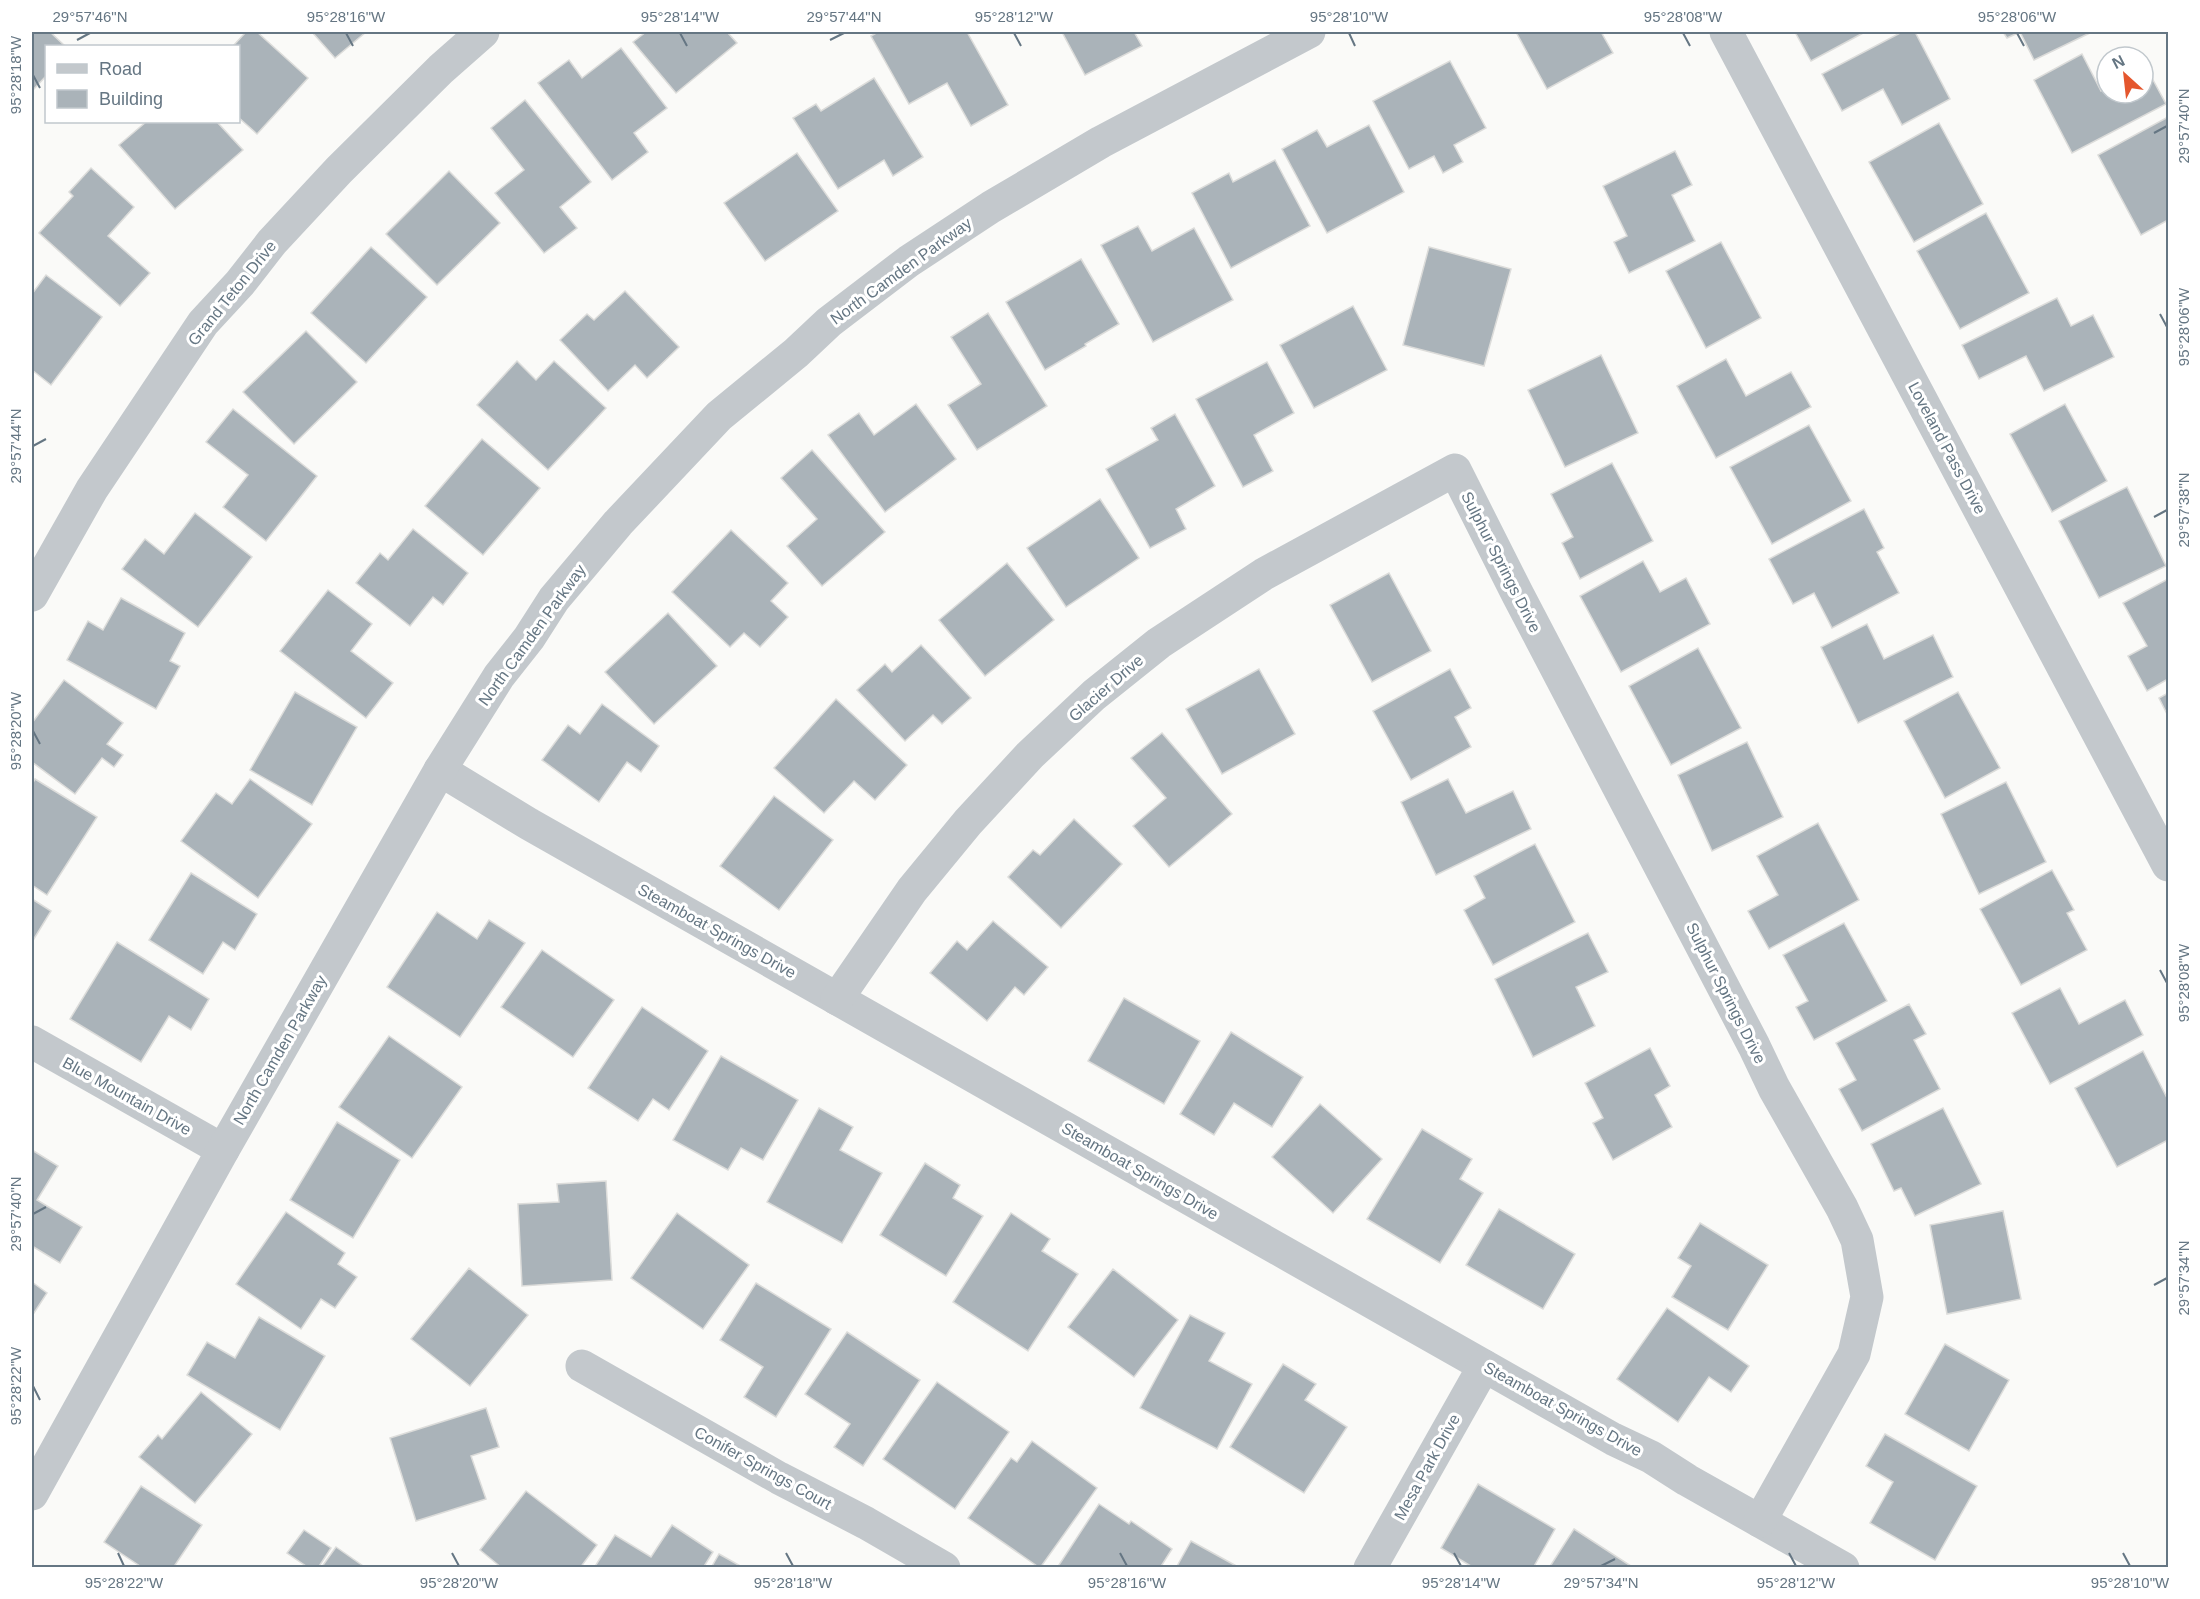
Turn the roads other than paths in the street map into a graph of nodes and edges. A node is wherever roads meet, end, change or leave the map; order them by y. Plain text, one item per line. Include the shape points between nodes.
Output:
1 (483, 32) edge
2 (1309, 32) edge
3 (1726, 32) edge
4 (1264, 42) edge
5 (1455, 470) joint
6 (32, 595) edge
7 (440, 770) junction
8 (2169, 865) edge
9 (837, 999) junction
10 (32, 1042) edge
11 (223, 1150) junction
12 (582, 1366) dead end
13 (1484, 1366) junction
14 (32, 1494) edge
15 (1760, 1521) junction
16 (944, 1568) edge
17 (1370, 1568) edge
18 (1843, 1568) edge

1 - 6 street, Grand Teton Drive via 339,170 203,323 92,489
2 - 4 street, North Camden Parkway
3 - 8 street, Loveland Pass Drive
4 - 7 street, North Camden Parkway via 927,249 829,322 719,417 618,523 555,599 499,676
5 - 9 street, Glacier Drive via 1264,574 1159,643 1094,695 1030,755 968,822 912,890
5 - 15 street, Sulphur Springs Drive via 1774,1088 1857,1240 1867,1297 1854,1354
7 - 9 street, Steamboat Springs Drive
7 - 11 street, North Camden Parkway
9 - 13 street, Steamboat Springs Drive
10 - 11 street, Blue Mountain Drive
11 - 14 street, North Camden Parkway
12 - 16 street, Conifer Springs Court
13 - 15 street, Steamboat Springs Drive
13 - 17 street, Mesa Park Drive
15 - 18 street, Steamboat Springs Drive

